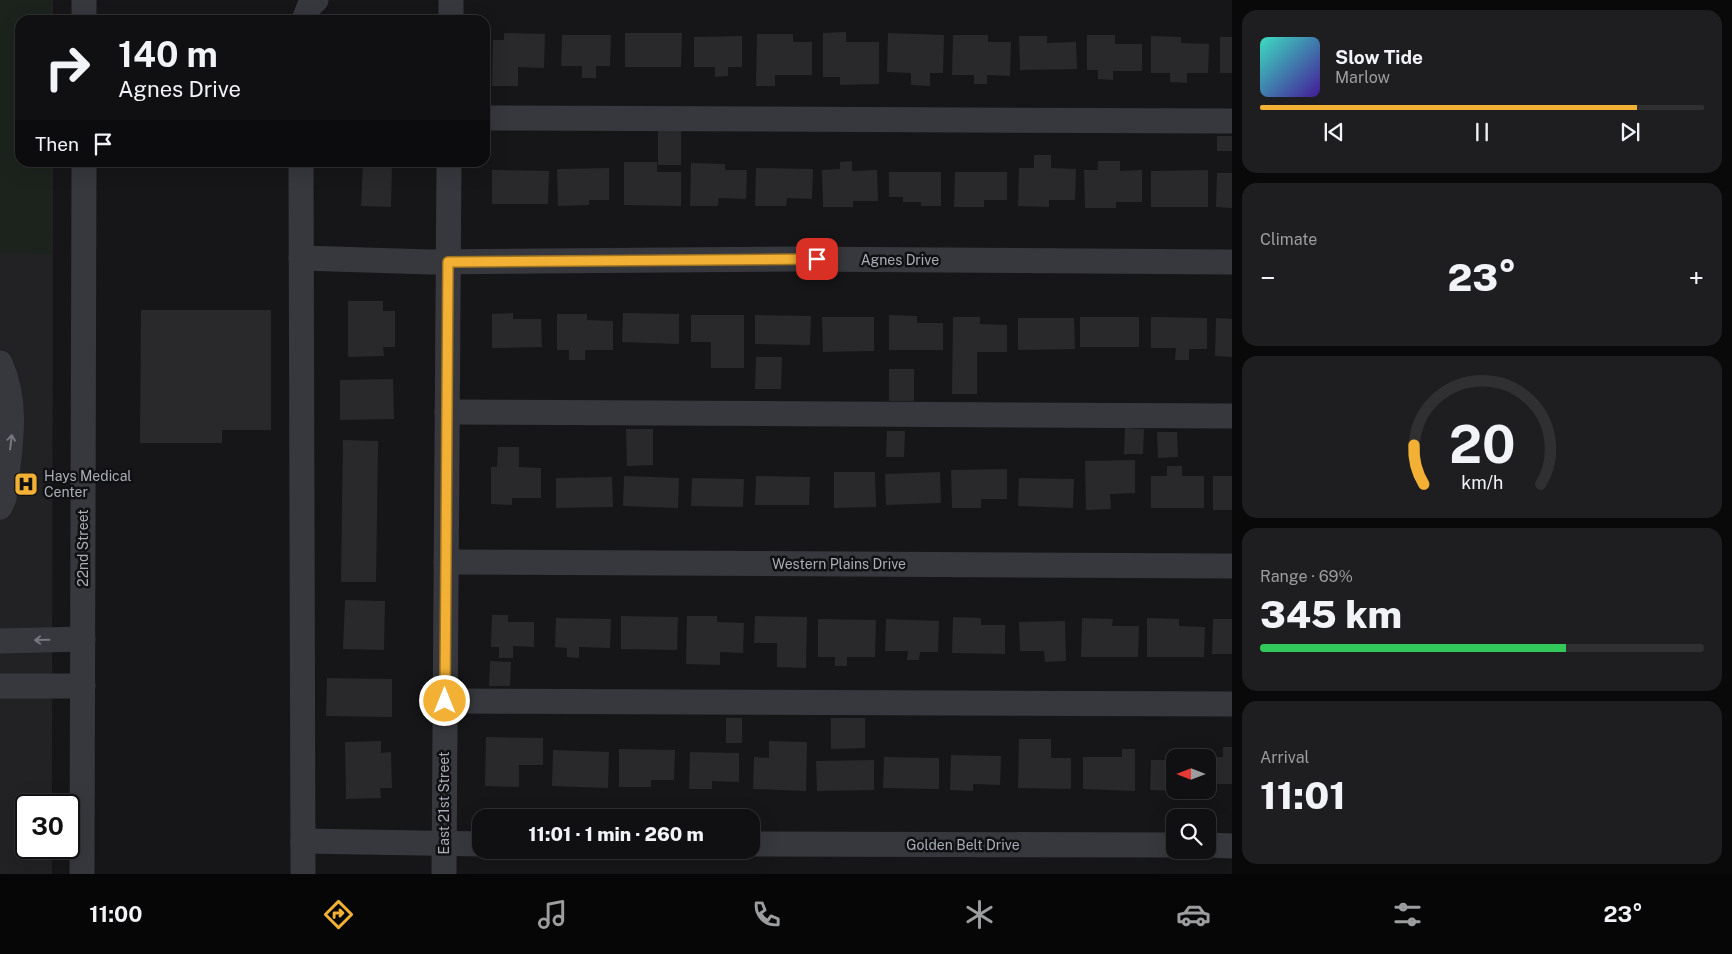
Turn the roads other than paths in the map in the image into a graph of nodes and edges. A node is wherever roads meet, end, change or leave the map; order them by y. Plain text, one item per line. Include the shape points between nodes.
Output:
1 (84, 0) edge
2 (316, 0) edge
3 (451, 0) edge
4 (84, 15) edge
5 (306, 15) edge
6 (451, 15) edge
7 (490, 118) edge
8 (1232, 121) edge
9 (84, 167) edge
10 (301, 167) edge
11 (449, 167) edge
12 (301, 258) junction
13 (448, 262) junction
14 (1232, 262) edge
15 (0, 363) edge
16 (447, 412) junction
17 (1232, 416) edge
18 (0, 507) edge
19 (446, 562) junction
20 (1232, 566) edge
21 (83, 639) junction
22 (0, 641) edge
23 (0, 686) edge
24 (83, 686) junction
25 (445, 701) junction
26 (1232, 704) edge
27 (303, 841) junction
28 (444, 843) junction
29 (472, 844) edge
30 (760, 844) edge
31 (1166, 845) edge
32 (1216, 846) edge
33 (1232, 846) edge
34 (82, 874) edge
35 (303, 874) edge
36 (444, 874) edge

1 - 4 street
2 - 5 street
3 - 6 street
7 - 8 street
9 - 21 street, 22nd Street
10 - 12 street
11 - 13 street, East 21st Street
12 - 13 street, Agnes Drive
12 - 27 street
13 - 14 street, Agnes Drive via 807,259
13 - 16 street, East 21st Street
18 -> 15 street via 4,498 12,419 8,388
16 - 17 street
16 - 19 street, East 21st Street
19 - 20 street, Western Plains Drive
19 - 25 street, East 21st Street
21 -> 22 street
21 - 24 street, 22nd Street
23 - 24 street
24 - 34 street, 22nd Street
25 - 26 street
25 - 28 street, East 21st Street
27 - 28 street
27 - 35 street
28 - 29 street
28 - 36 street, East 21st Street
30 - 31 street, Golden Belt Drive
32 - 33 street

